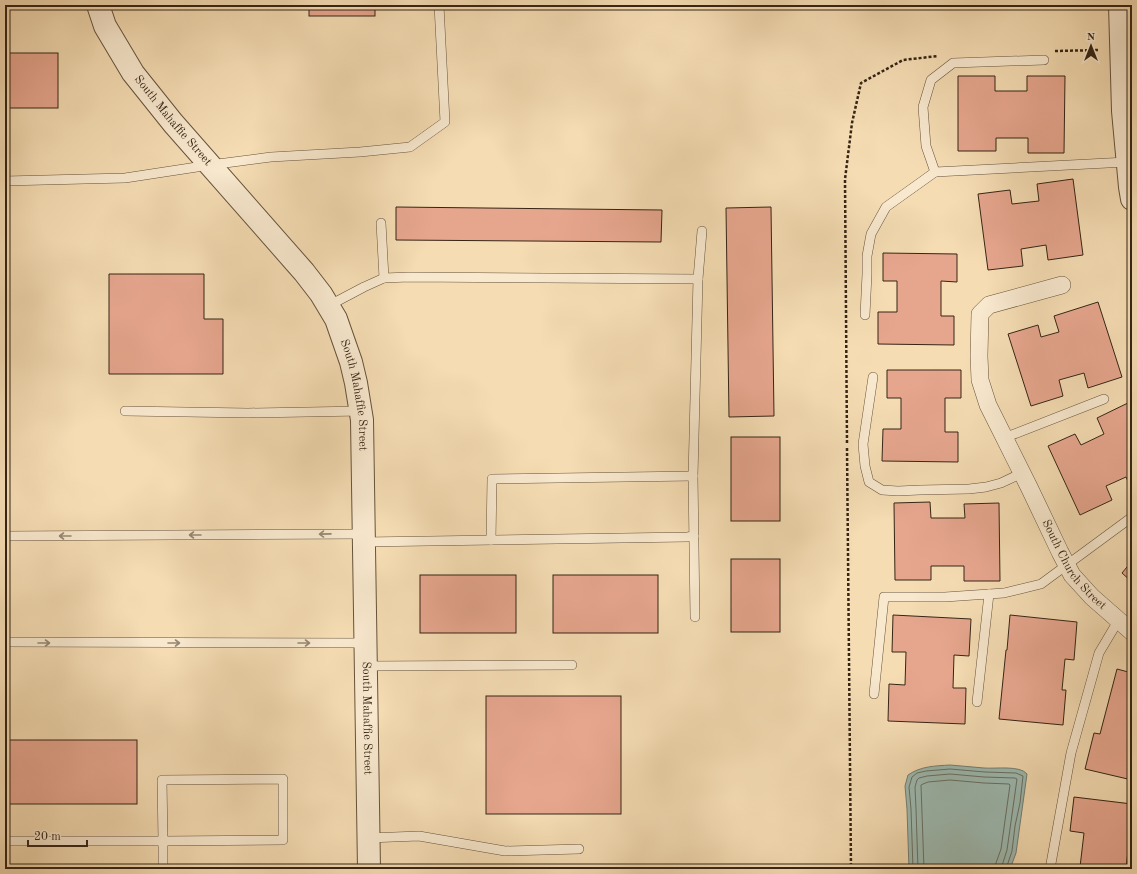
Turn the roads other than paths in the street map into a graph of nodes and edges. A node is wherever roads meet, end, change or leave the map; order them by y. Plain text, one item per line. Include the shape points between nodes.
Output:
1 (98, 5) edge
2 (439, 5) edge
3 (1120, 5) edge
4 (1044, 60) dead end
5 (1127, 162) junction
6 (210, 164) junction
7 (935, 172) junction
8 (5, 181) edge
9 (1132, 199) edge
10 (381, 224) dead end
11 (702, 231) dead end
12 (384, 278) junction
13 (698, 279) junction
14 (1062, 285) dead end
15 (328, 306) junction
16 (865, 316) dead end
17 (873, 377) dead end
18 (1104, 399) dead end
19 (124, 411) dead end
20 (361, 411) junction
21 (1004, 438) junction
22 (693, 476) junction
23 (1025, 480) junction
24 (1132, 517) edge
25 (5, 536) edge
26 (694, 536) junction
27 (364, 538) junction
28 (491, 540) junction
29 (1067, 565) junction
30 (989, 594) junction
31 (695, 617) dead end
32 (1118, 621) junction
33 (1132, 632) edge
34 (5, 642) edge
35 (365, 643) junction
36 (572, 665) dead end
37 (366, 666) junction
38 (874, 694) dead end
39 (977, 702) dead end
40 (368, 838) junction
41 (5, 841) edge
42 (163, 841) junction
43 (579, 849) dead end
44 (163, 869) edge
45 (368, 869) edge
46 (1050, 869) edge

1 - 6 street, South Mahaffie Street via 105,26 133,73
2 - 6 lane via 445,122 410,147
3 - 5 street
4 - 7 lane via 953,63 931,80 922,106 926,146
5 - 7 lane
5 - 9 street
6 - 8 lane via 125,178
6 - 15 street, South Mahaffie Street via 304,272
7 - 16 lane via 886,207 871,234 867,256
10 - 12 lane
11 - 13 lane
12 - 13 lane
12 - 15 lane
13 - 22 lane
14 - 21 street, South Church Street via 989,305 980,314 980,380 988,405
15 - 20 street, South Mahaffie Street via 336,319 351,362
17 - 23 lane via 863,444 869,482 882,490 898,491 969,489
18 - 21 lane
19 - 20 lane
20 - 27 street, South Mahaffie Street
21 - 23 street, South Church Street
22 - 26 lane
22 - 28 lane via 492,479
23 - 29 street, South Church Street
24 - 29 lane
27 -> 25 lane
26 - 28 lane
26 - 31 lane
27 - 28 lane
27 - 35 street, South Mahaffie Street
29 - 30 lane via 1041,584
29 - 32 street, South Church Street via 1092,597
30 - 38 lane via 884,597
30 - 39 lane
32 - 33 street, South Church Street
32 - 46 lane via 1099,653 1071,753
34 -> 35 lane
35 - 37 street, South Mahaffie Street
36 - 37 lane
37 - 40 street, South Mahaffie Street
40 - 43 lane via 419,836 505,851
40 - 45 street, South Mahaffie Street
41 - 42 lane
42 - 42 lane via 162,780 283,779 283,840
42 - 44 lane

